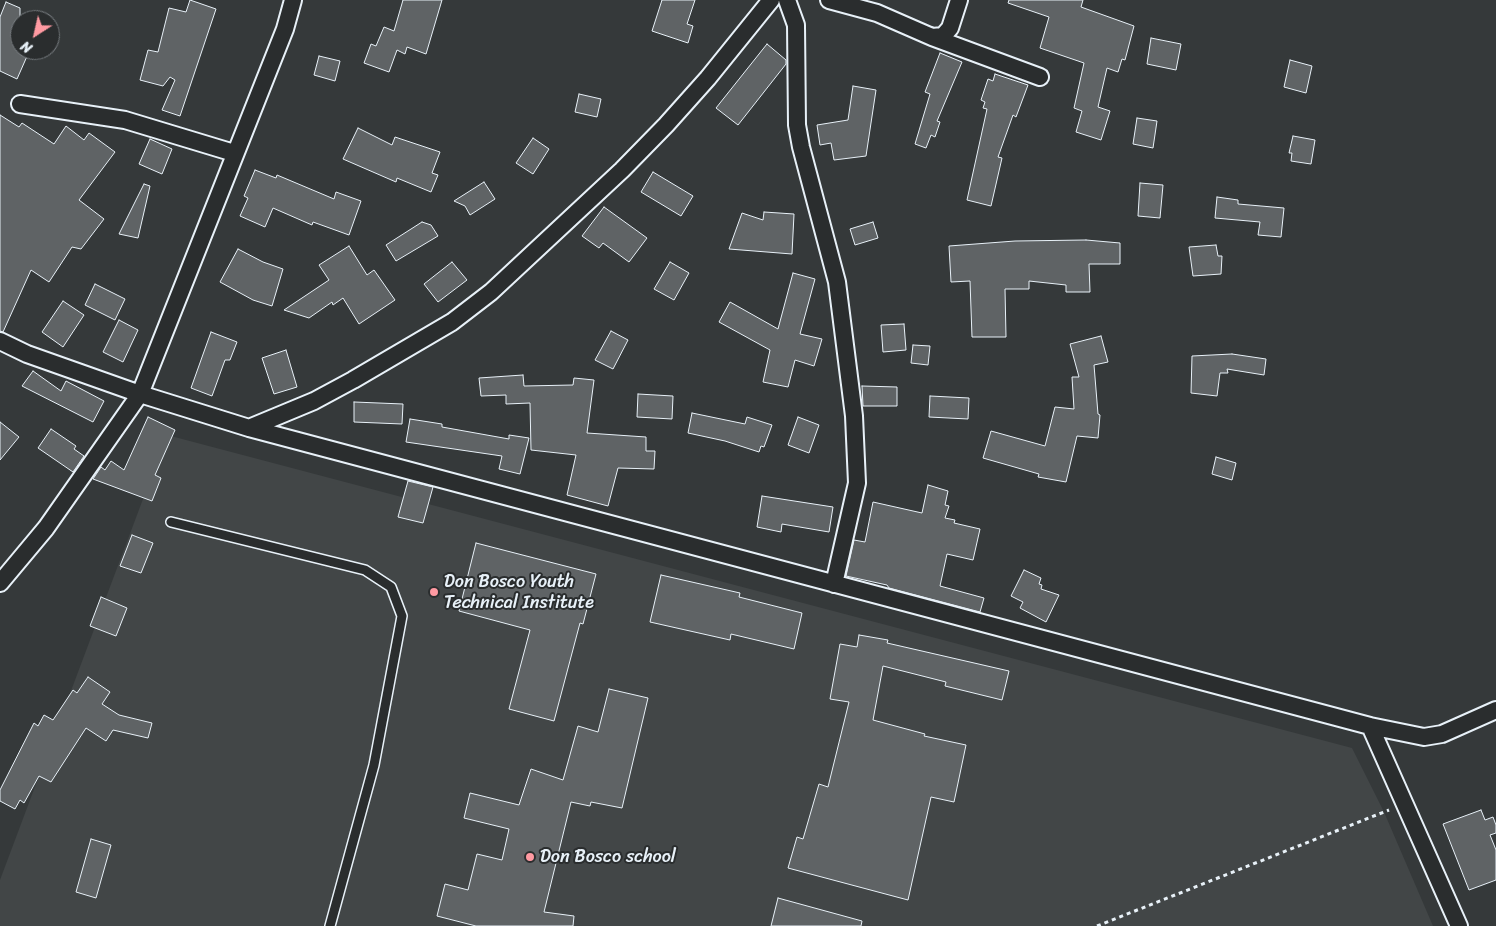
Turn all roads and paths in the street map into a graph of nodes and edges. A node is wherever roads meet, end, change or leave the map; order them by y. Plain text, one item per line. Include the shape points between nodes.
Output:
1 (293, 0) edge
2 (771, 0) edge
3 (787, 0) edge
4 (829, 0) edge
5 (959, 0) edge
6 (932, 37) junction
7 (1040, 77) dead end
8 (20, 104) dead end
9 (234, 153) junction
10 (0, 341) edge
11 (140, 394) junction
12 (249, 428) junction
13 (171, 522) dead end
14 (0, 583) edge
15 (834, 584) junction
16 (1496, 710) edge
17 (1370, 726) junction
18 (1406, 803) junction
19 (330, 926) edge
20 (1097, 926) edge
21 (1459, 926) edge

1 - 9 street via 285,29
2 - 12 street via 678,112 622,170 491,292 452,322 353,380 314,401
3 - 15 street via 796,24 797,125 837,282 854,416 857,483
4 - 6 street via 877,13
5 - 6 street via 950,28 943,36
6 - 7 street
8 - 9 street via 125,120
9 - 11 street
10 - 11 street via 27,354
11 - 12 street
11 - 14 street via 46,528
12 - 15 street
13 - 19 lane via 365,570 392,587 402,616 374,765
15 - 17 street
16 - 17 street via 1442,734 1424,737
17 - 18 street
18 - 20 path
18 - 21 street

